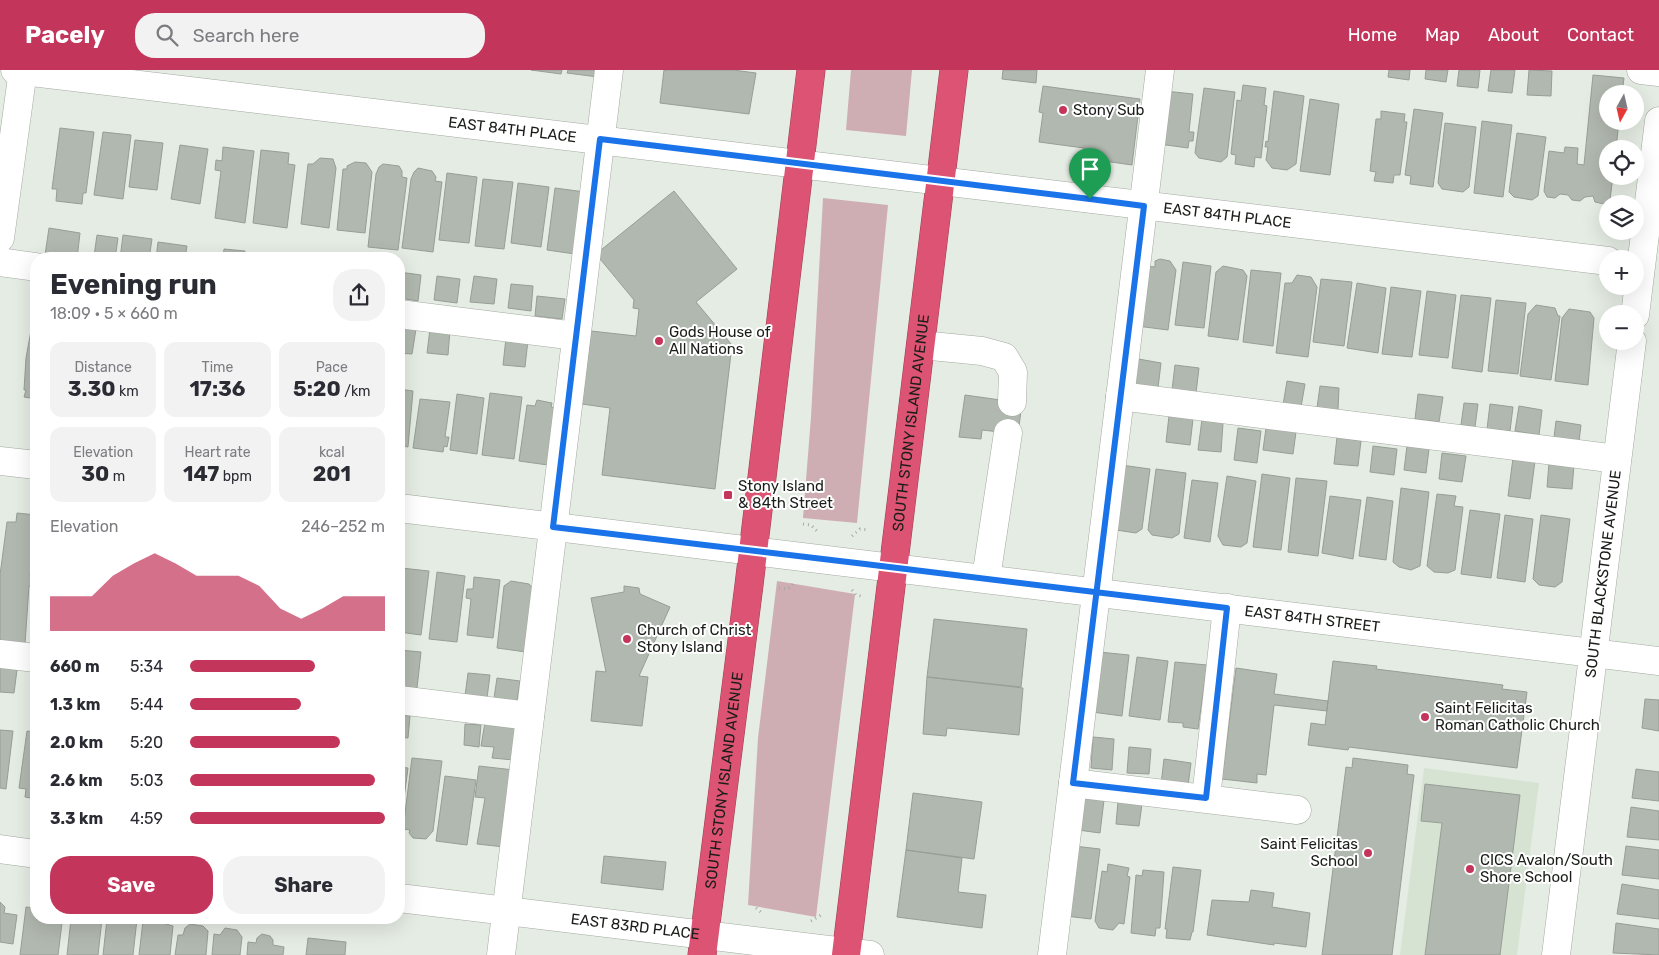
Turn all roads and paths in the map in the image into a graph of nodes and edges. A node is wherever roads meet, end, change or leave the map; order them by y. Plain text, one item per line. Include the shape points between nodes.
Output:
1 (20, 70) edge
2 (609, 70) edge
3 (811, 70) edge
4 (954, 70) edge
5 (1160, 70) edge
6 (1641, 70) edge
7 (1659, 72) edge
8 (1659, 121) edge
9 (600, 139) junction
10 (799, 164) junction
11 (942, 182) junction
12 (1144, 206) junction
13 (0, 238) edge
14 (1640, 250) edge
15 (1599, 260) edge
16 (0, 262) edge
17 (30, 266) edge
18 (405, 315) edge
19 (576, 336) junction
20 (921, 345) junction
21 (1631, 350) edge
22 (1120, 396) junction
23 (1012, 402) dead end
24 (1008, 433) dead end
25 (1617, 459) junction
26 (0, 461) edge
27 (30, 464) edge
28 (405, 509) edge
29 (803, 524) dead end
30 (553, 527) junction
31 (869, 530) dead end
32 (819, 533) dead end
33 (845, 535) dead end
34 (753, 550) junction
35 (894, 567) junction
36 (986, 578) junction
37 (1096, 592) junction
38 (1227, 608) junction
39 (1593, 653) junction
40 (0, 654) edge
41 (30, 657) edge
42 (1659, 661) edge
43 (405, 701) edge
44 (530, 716) junction
45 (1073, 783) junction
46 (1206, 798) junction
47 (1297, 810) dead end
48 (0, 849) edge
49 (30, 853) edge
50 (405, 899) edge
51 (506, 912) junction
52 (703, 946) edge
53 (854, 954) edge
54 (501, 955) edge
55 (1052, 955) edge
56 (1556, 955) edge

1 - 9 street, EAST 84TH PLACE
1 - 13 street
2 - 9 street
3 - 10 highway, SOUTH STONY ISLAND AVENUE
4 - 11 highway, SOUTH STONY ISLAND AVENUE
5 - 12 street
6 - 7 street
8 - 14 street
9 - 10 street, EAST 84TH PLACE
9 - 19 street
10 - 11 street, EAST 84TH PLACE
10 - 34 highway, SOUTH STONY ISLAND AVENUE
11 - 12 street, EAST 84TH PLACE
11 - 20 highway, SOUTH STONY ISLAND AVENUE
12 - 15 street, EAST 84TH PLACE
12 - 22 street
16 - 17 street
18 - 19 street
19 - 30 street
20 - 23 street via 982,351 1004,357 1013,372
20 - 35 highway, SOUTH STONY ISLAND AVENUE
21 - 25 street, SOUTH BLACKSTONE AVENUE
22 - 25 street
22 - 37 street
24 - 36 street
25 - 39 street, SOUTH BLACKSTONE AVENUE
26 - 27 street
28 - 30 street, EAST 84TH STREET
29 - 32 path via 811,525
30 - 34 street, EAST 84TH STREET
30 - 44 street
31 - 33 path via 860,529 854,536
34 - 35 street, EAST 84TH STREET
34 - 52 highway, SOUTH STONY ISLAND AVENUE
35 - 36 street, EAST 84TH STREET
35 - 53 highway, SOUTH STONY ISLAND AVENUE
36 - 37 street, EAST 84TH STREET
37 - 38 street, EAST 84TH STREET
37 - 45 street
38 - 39 street, EAST 84TH STREET
38 - 46 street
39 - 42 street, EAST 84TH STREET
39 - 56 street, SOUTH BLACKSTONE AVENUE
40 - 41 street
43 - 44 street
44 - 51 street
45 - 46 street
45 - 55 street
46 - 47 street
48 - 49 street
50 - 51 street, EAST 83RD PLACE
51 - 52 street, EAST 83RD PLACE
51 - 54 street
52 - 53 street, EAST 83RD PLACE

